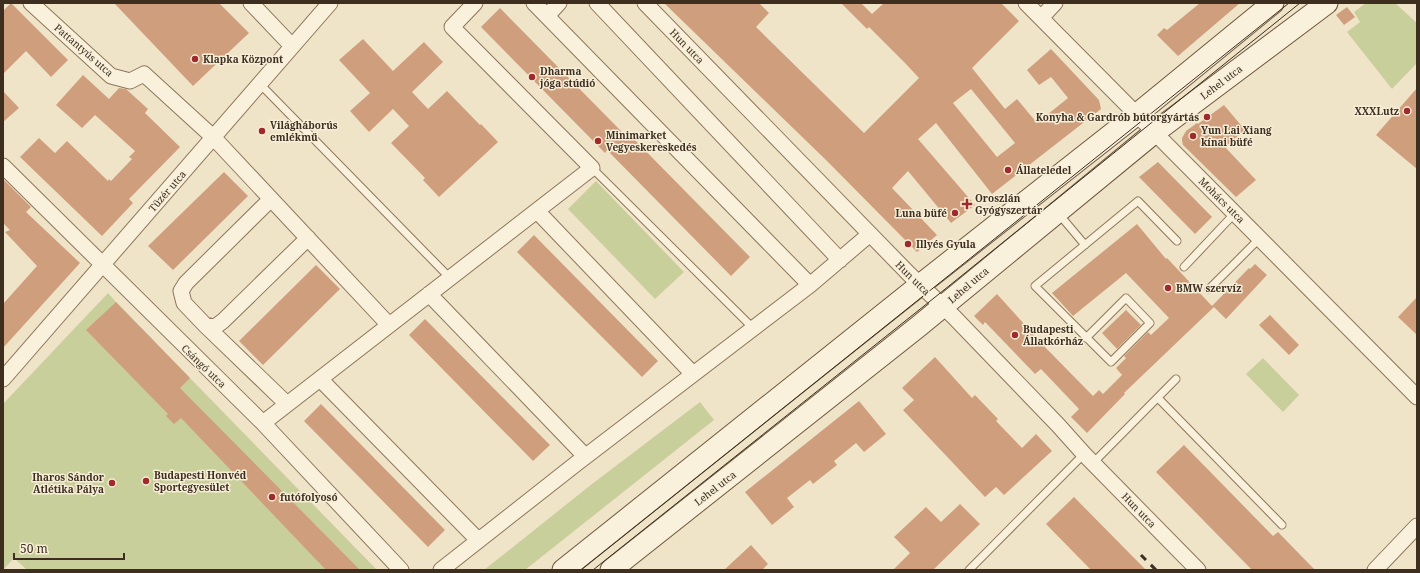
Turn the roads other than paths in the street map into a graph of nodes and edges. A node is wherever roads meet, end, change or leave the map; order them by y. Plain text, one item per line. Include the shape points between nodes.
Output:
1 (31, 3) edge
2 (251, 3) edge
3 (330, 3) edge
4 (475, 3) edge
5 (534, 3) edge
6 (559, 3) edge
7 (597, 3) edge
8 (645, 3) edge
9 (1026, 3) edge
10 (1056, 3) edge
11 (1273, 3) edge
12 (1327, 3) edge
13 (547, 16) junction
14 (1041, 18) junction
15 (292, 46) junction
16 (260, 84) junction
17 (1136, 115) junction
18 (1155, 132) junction
19 (213, 138) junction
20 (3, 166) edge
21 (592, 168) junction
22 (271, 199) junction
23 (537, 211) junction
24 (1057, 212) junction
25 (1235, 213) junction
26 (870, 234) junction
27 (308, 238) junction
28 (1260, 238) junction
29 (1177, 240) dead end
30 (1085, 245) junction
31 (840, 260) junction
32 (102, 265) junction
33 (1184, 267) dead end
34 (450, 278) junction
35 (810, 285) junction
36 (920, 285) junction
37 (1209, 289) dead end
38 (430, 294) junction
39 (942, 306) junction
40 (205, 325) junction
41 (389, 325) junction
42 (753, 328) junction
43 (1086, 338) junction
44 (693, 374) junction
45 (3, 379) edge
46 (320, 379) junction
47 (1176, 379) dead end
48 (1417, 397) edge
49 (1158, 398) junction
50 (287, 404) junction
51 (263, 423) junction
52 (585, 456) junction
53 (1088, 459) junction
54 (1282, 525) dead end
55 (1417, 526) edge
56 (478, 540) junction
57 (401, 570) edge
58 (441, 570) edge
59 (563, 570) edge
60 (611, 570) edge
61 (969, 570) edge
62 (1198, 570) edge
63 (1376, 570) edge

1 - 19 street, Pattantyús utca via 111,76 130,81 144,74
2 - 15 street
3 - 15 street, Tüzér utca
4 - 21 street via 452,27
5 - 13 street
6 - 13 street
7 - 31 street
8 - 26 street, Hun utca
9 - 14 street, Mohács utca
10 - 14 street
11 - 17 main road
12 - 18 main road, Lehel utca
13 - 35 street
14 - 17 street, Mohács utca
15 - 16 street, Tüzér utca
16 - 19 street, Tüzér utca
16 - 34 lane
17 - 18 street, Mohács utca
17 - 36 main road
18 - 24 main road, Lehel utca
18 - 25 street, Mohács utca
19 - 22 street, Pattantyús utca
19 - 32 street, Tüzér utca
20 - 32 street, Csángó utca
21 - 23 street
21 - 42 lane
22 - 27 street, Pattantyús utca
22 - 40 street via 186,283 181,291 184,303
23 - 34 street
23 - 44 street
24 - 30 lane
24 - 39 main road, Lehel utca
25 - 28 street, Mohács utca
25 - 33 lane
26 - 31 street
26 - 36 street, Hun utca
27 - 40 street via 223,321 215,327
27 - 41 street, Pattantyús utca
28 - 37 lane
28 - 48 street, Mohács utca
29 - 30 lane via 1138,201
30 - 43 lane via 1035,286
31 - 35 street
32 - 45 street, Tüzér utca
32 - 51 street, Csángó utca
34 - 38 street
35 - 42 street
36 - 39 street, Hun utca
36 - 59 main road
38 - 41 street
38 - 52 street
39 - 53 street, Hun utca
39 - 60 main road, Lehel utca
40 - 50 street
41 - 46 street
42 - 44 street
43 - 43 lane via 1126,298 1150,323 1110,362
44 - 52 street
46 - 50 street
46 - 56 street
47 - 49 lane
49 - 53 lane
49 - 54 lane
50 - 51 street
51 - 57 street, Csángó utca
52 - 56 street
53 - 61 lane
53 - 62 street, Hun utca
55 - 63 street
56 - 58 street

